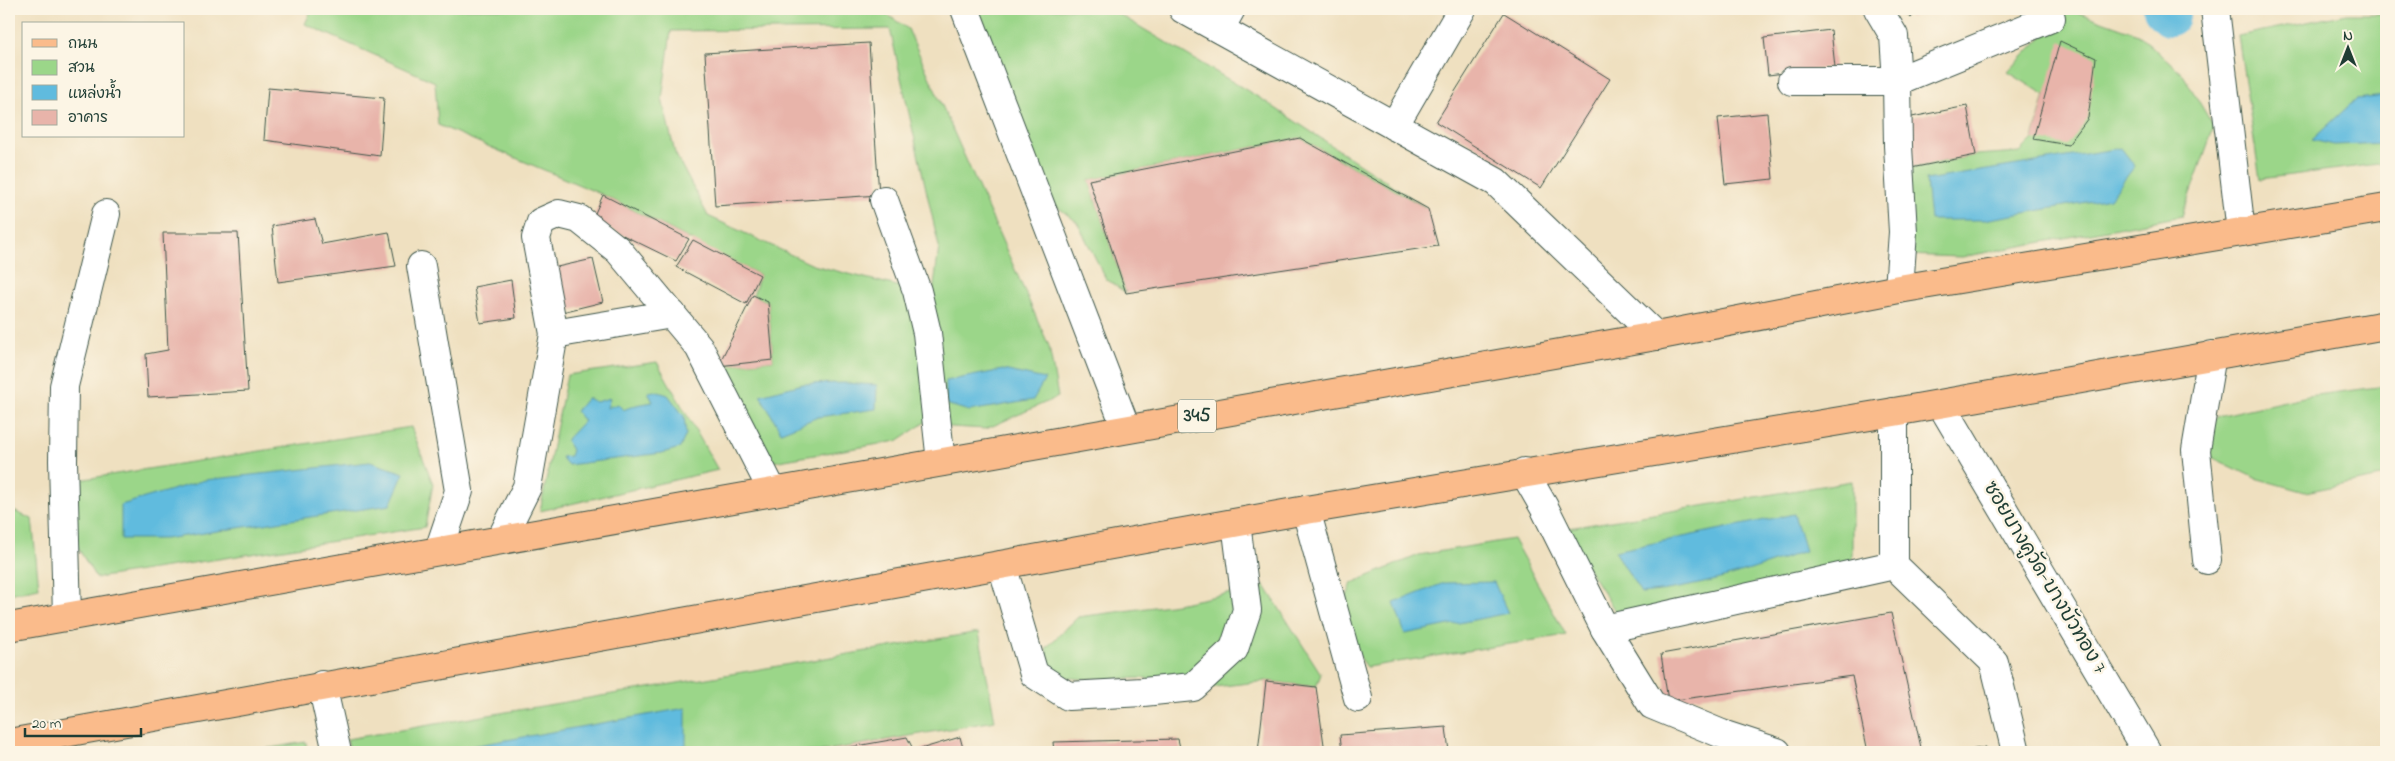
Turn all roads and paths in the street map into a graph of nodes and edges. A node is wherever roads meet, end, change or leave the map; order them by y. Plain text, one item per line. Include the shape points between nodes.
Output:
1 (966, 9) edge
2 (1183, 9) edge
3 (1462, 9) edge
4 (1878, 9) edge
5 (2215, 9) edge
6 (2051, 18) dead end
7 (1225, 19) edge
8 (1792, 81) dead end
9 (1897, 81) junction
10 (1394, 126) junction
11 (884, 200) dead end
12 (2386, 208) edge
13 (106, 214) dead end
14 (2241, 232) junction
15 (421, 266) dead end
16 (1899, 289) junction
17 (672, 314) junction
18 (2386, 324) edge
19 (554, 334) junction
20 (1656, 336) junction
21 (2212, 355) junction
22 (1941, 404) junction
23 (1894, 412) junction
24 (1126, 428) junction
25 (940, 462) junction
26 (1524, 472) junction
27 (773, 492) junction
28 (1306, 510) junction
29 (1236, 523) junction
30 (501, 539) junction
31 (439, 550) junction
32 (2207, 560) dead end
33 (1002, 565) junction
34 (1894, 565) junction
35 (67, 617) junction
36 (1599, 618) junction
37 (9, 627) edge
38 (322, 685) junction
39 (1358, 698) dead end
40 (53, 743) edge
41 (13, 746) edge
42 (337, 752) edge
43 (1777, 752) edge
44 (2016, 752) edge
45 (2147, 752) edge

1 - 24 street
2 - 7 street
3 - 10 street
4 - 9 street via 1894,36
5 - 14 street
6 - 9 street
7 - 10 street
8 - 9 street
9 - 16 street via 1903,232
10 - 20 street via 1496,182
11 - 25 street via 917,291 927,333
12 - 14 main road, 345
13 - 35 street via 64,386
14 - 16 main road, 345
15 - 31 street via 459,491
16 - 20 main road, 345
17 - 19 street
17 - 19 street via 618,250 579,219 559,214 541,222 536,238
17 - 27 street via 699,347
18 - 21 main road
19 - 30 street via 528,488
20 - 24 main road, 345
21 - 22 main road
21 - 32 street via 2196,450
22 - 23 main road
22 - 45 street, ซอยบางคูวัด-บางบัวทอง 7
23 - 26 main road
23 - 34 street
24 - 25 main road, 345
25 - 27 main road, 345
26 - 28 main road
26 - 36 street
27 - 30 main road, 345
28 - 29 main road
28 - 39 street
29 - 33 main road
29 - 33 street via 1247,610 1234,649 1193,687 1068,696 1034,674
30 - 31 main road, 345
31 - 35 main road, 345
33 - 38 main road
34 - 36 street
34 - 44 street via 1994,662
35 - 37 main road, 345
36 - 43 street via 1652,705 1722,734
38 - 40 main road
38 - 42 street
40 - 41 main road

